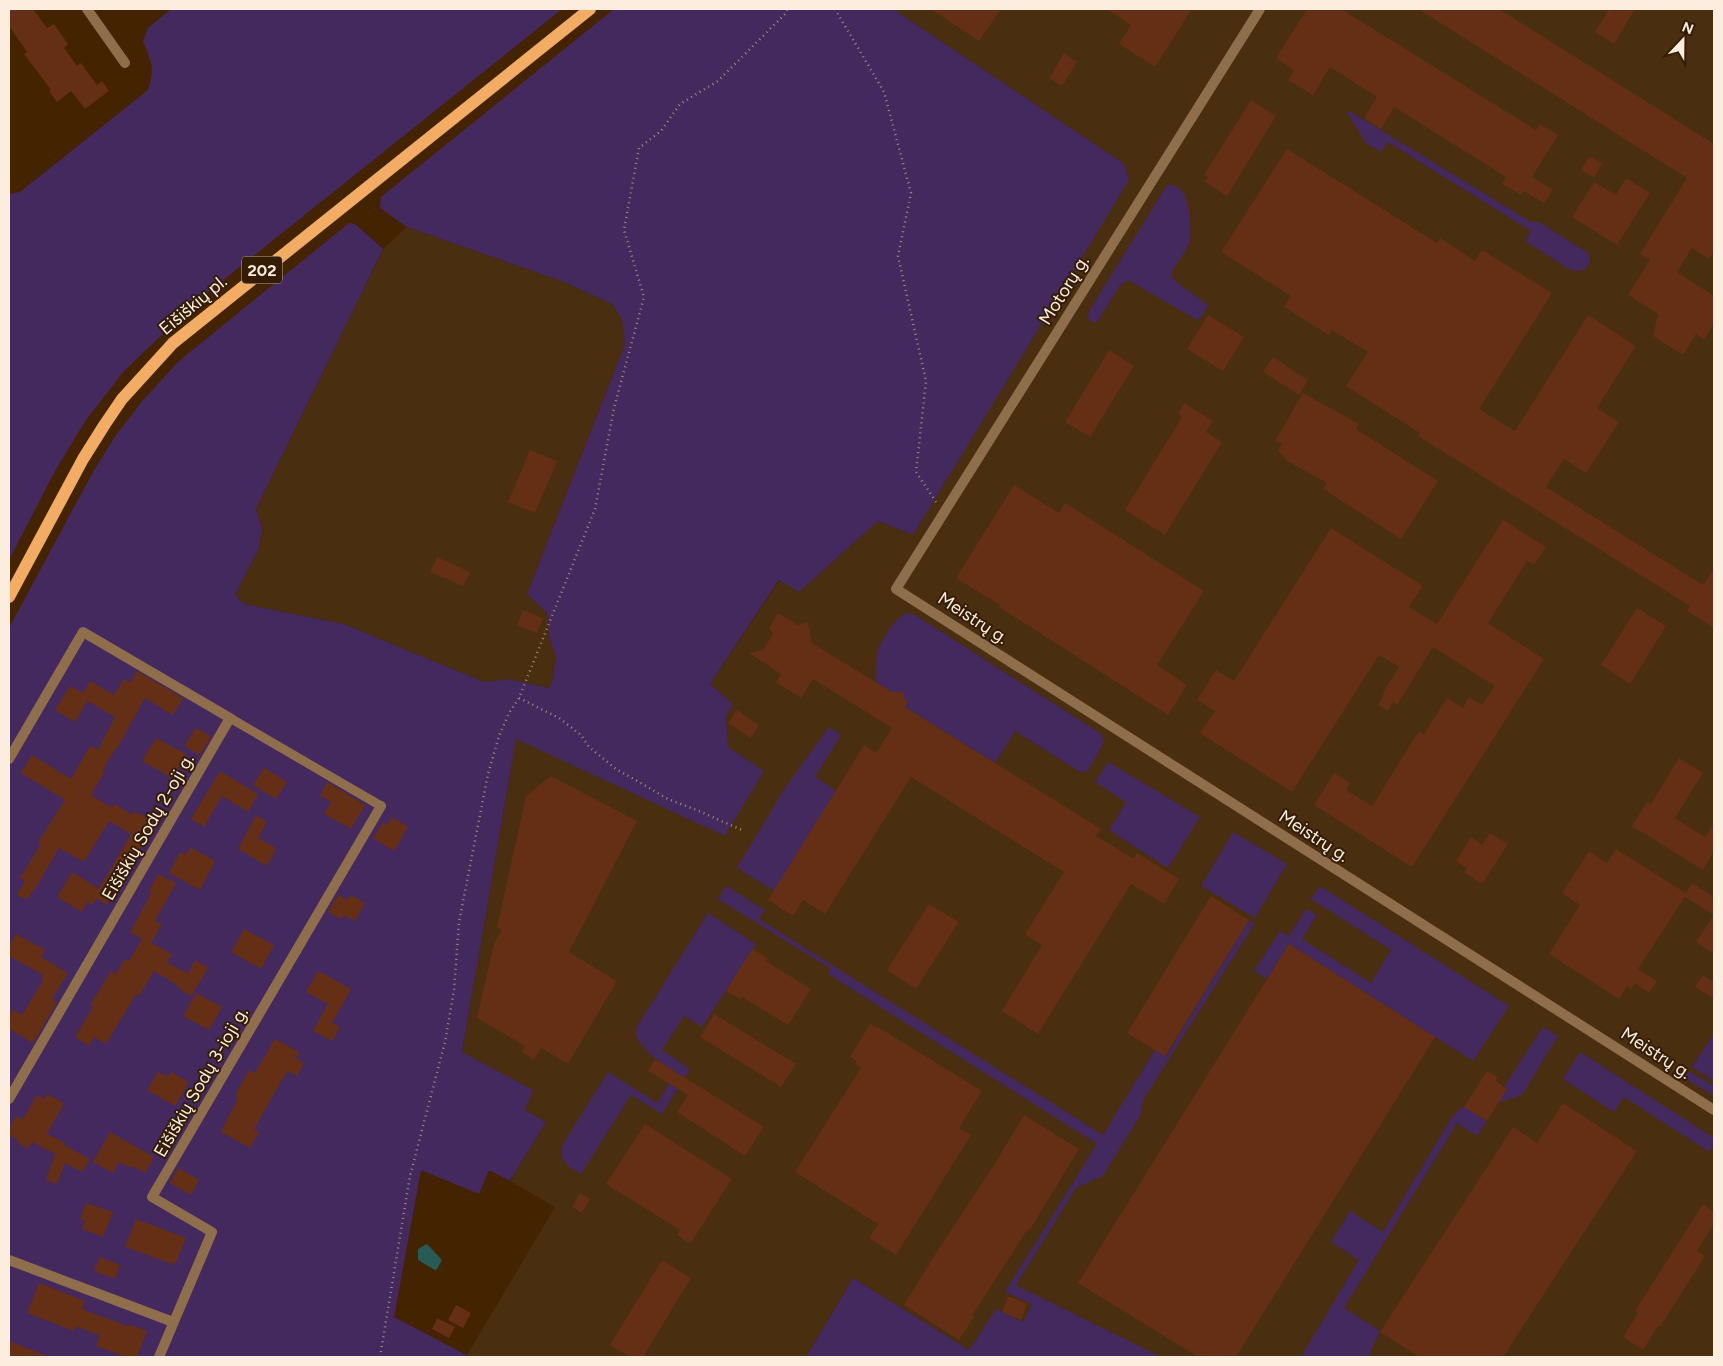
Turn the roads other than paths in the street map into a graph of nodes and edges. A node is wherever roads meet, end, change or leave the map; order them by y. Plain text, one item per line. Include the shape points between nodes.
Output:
1 (87, 9) edge
2 (590, 9) edge
3 (1260, 9) edge
4 (125, 63) dead end
5 (896, 589) joint
6 (9, 597) edge
7 (230, 718) junction
8 (9, 759) edge
9 (381, 806) joint
10 (9, 1099) edge
11 (1714, 1110) edge
12 (9, 1260) edge
13 (173, 1322) junction
14 (159, 1357) edge

1 - 4 street
2 - 6 main road, Eišiškių pl. / 202 via 173,343 122,399 105,424
3 - 5 street, Motorų g.
5 - 11 street, Meistrų g.
7 - 8 street via 83,632
7 - 9 lane
7 - 10 street, Eišiškių Sodų 2-oji g.
9 - 13 street, Eišiškių Sodų 3-ioji g. via 152,1197 212,1232
12 - 13 street
13 - 14 street, Eišiškių Sodų 3-ioji g.

